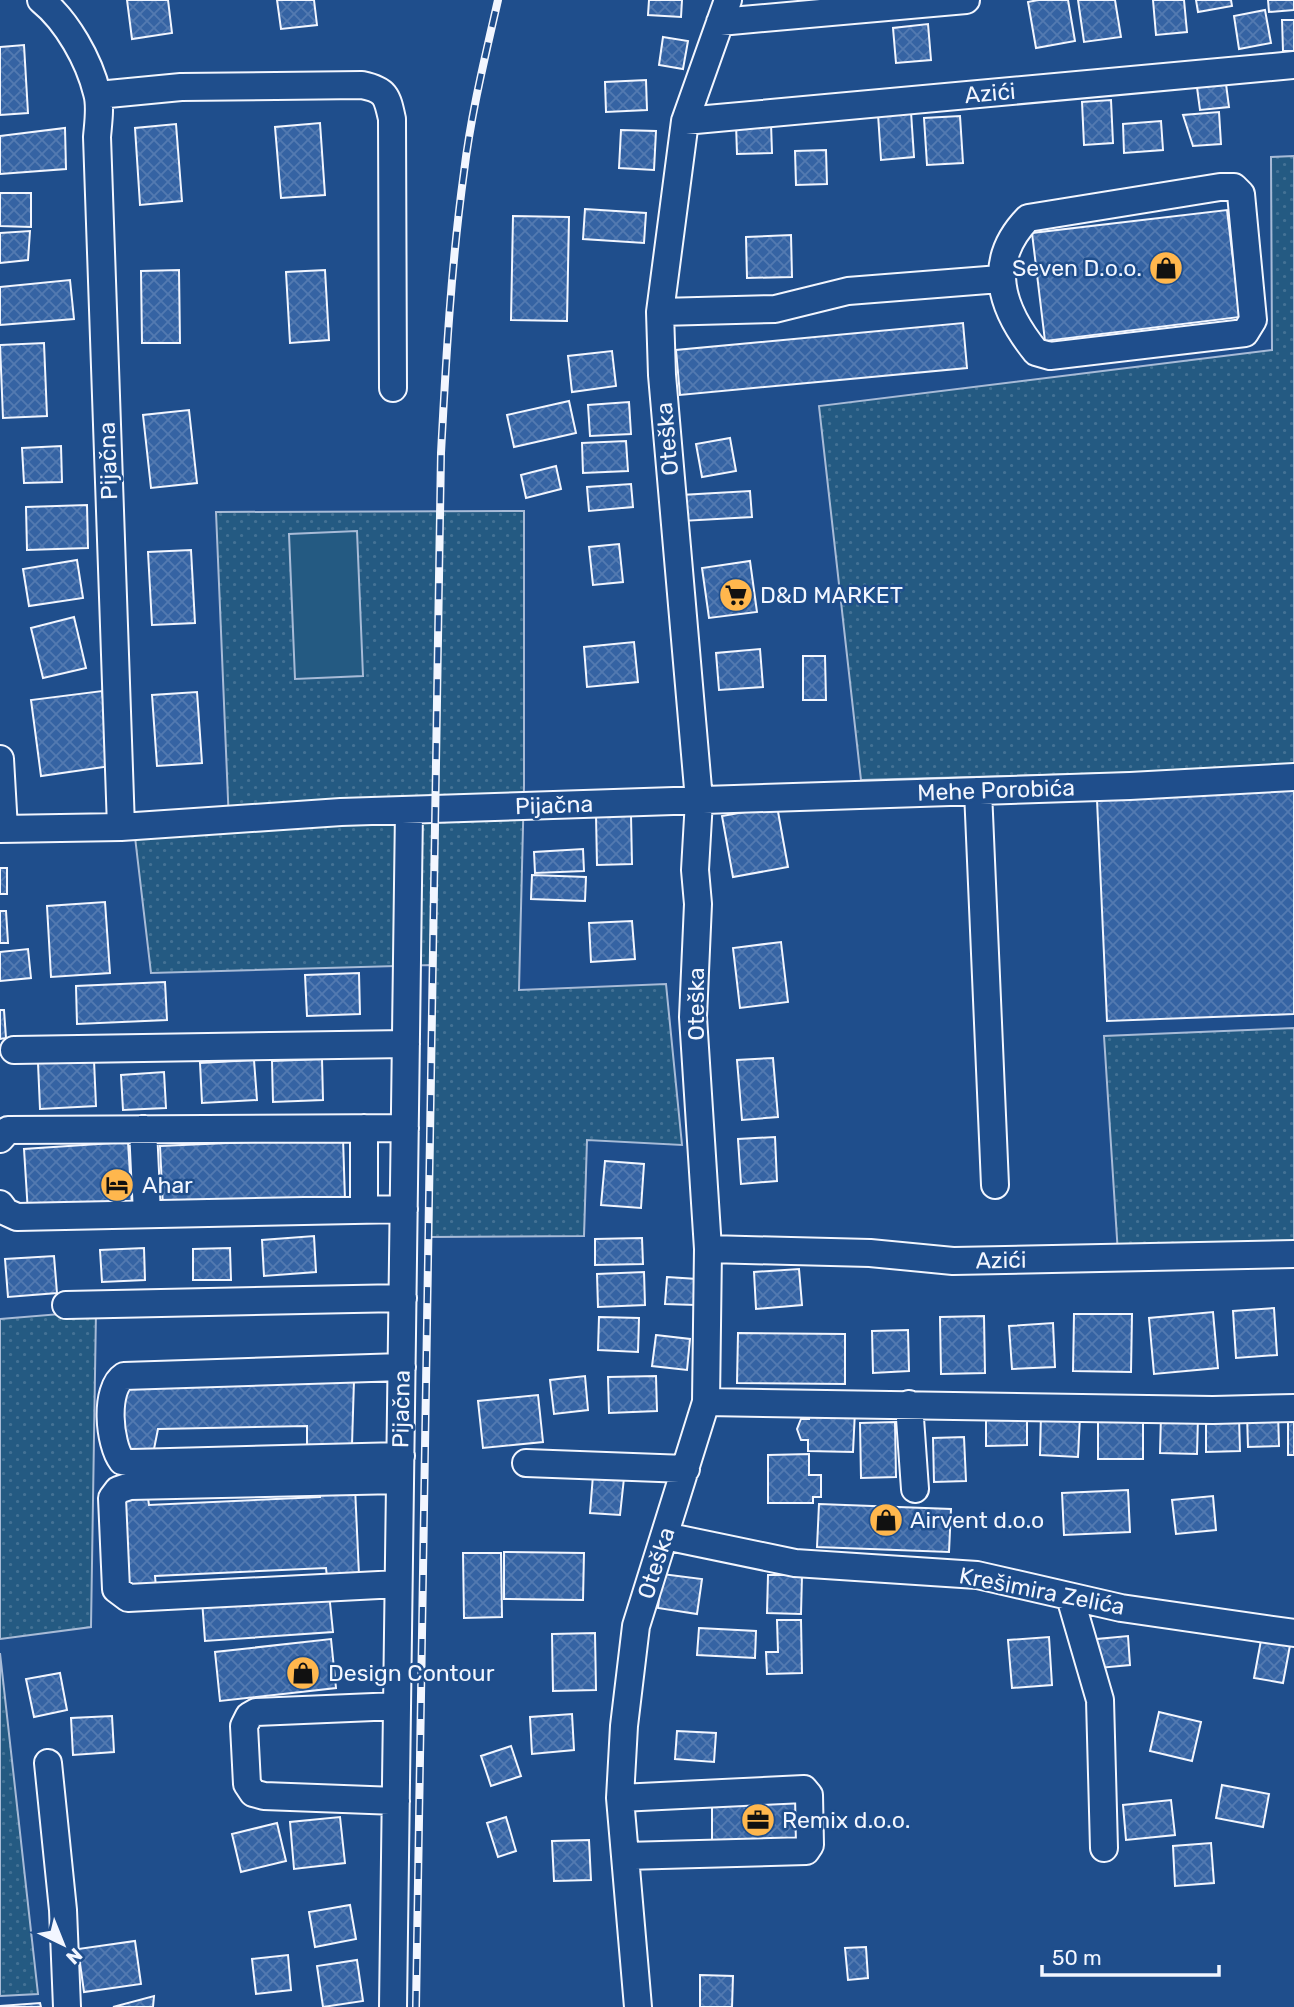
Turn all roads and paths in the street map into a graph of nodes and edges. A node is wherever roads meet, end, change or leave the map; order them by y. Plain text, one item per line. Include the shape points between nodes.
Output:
1 (41, 0) edge
2 (966, 0) edge
3 (724, 11) edge
4 (1294, 65) edge
5 (98, 95) junction
6 (685, 121) junction
7 (1000, 279) junction
8 (660, 312) junction
9 (393, 388) dead end
10 (0, 759) edge
11 (1294, 778) edge
12 (978, 791) junction
13 (699, 800) junction
14 (409, 810) junction
15 (121, 827) junction
16 (2, 829) edge
17 (406, 1044) junction
18 (14, 1050) dead end
19 (363, 1128) junction
20 (405, 1128) junction
21 (143, 1129) junction
22 (0, 1139) edge
23 (995, 1185) dead end
24 (0, 1204) edge
25 (404, 1209) junction
26 (364, 1210) junction
27 (147, 1214) junction
28 (708, 1249) junction
29 (1294, 1254) edge
30 (402, 1298) junction
31 (66, 1305) dead end
32 (402, 1367) junction
33 (706, 1402) junction
34 (909, 1404) junction
35 (1294, 1408) edge
36 (526, 1463) dead end
37 (400, 1468) junction
38 (686, 1469) junction
39 (915, 1489) dead end
40 (665, 1536) junction
41 (398, 1584) junction
42 (1070, 1597) junction
43 (1294, 1633) edge
44 (397, 1706) junction
45 (48, 1763) dead end
46 (620, 1798) junction
47 (396, 1801) junction
48 (1104, 1848) dead end
49 (625, 1856) junction
50 (67, 2007) edge
51 (393, 2007) edge
52 (638, 2007) edge

1 - 5 street, Pijačna via 71,34
2 - 3 street
3 - 6 street, Oteška
4 - 6 street, Azići
5 - 9 street via 181,87 378,88 388,99 392,119
5 - 15 street, Pijačna
6 - 8 street, Oteška
7 - 7 street via 1007,309 1028,343 1035,352 1050,356 1234,336 1245,333 1253,320 1241,194 1234,187 1028,218 1017,228 1003,258
7 - 8 street via 848,291 775,309
8 - 13 street, Oteška
10 - 16 street
11 - 12 street, Mehe Porobića
12 - 13 street, Mehe Porobića
12 - 23 street
13 - 14 street, Pijačna
13 - 28 street, Oteška via 693,1017
14 - 15 street, Pijačna
14 - 17 street, Pijačna
15 - 16 street, Pijačna
17 - 18 street
17 - 20 street, Pijačna
19 - 20 street
19 - 21 street
19 - 26 street
20 - 25 street, Pijačna
21 - 22 street via 8,1130
21 - 27 street
24 - 27 street via 17,1217
25 - 26 street
25 - 30 street, Pijačna
26 - 27 street
28 - 29 street, Azići via 870,1252 953,1261
28 - 33 street, Oteška
30 - 31 street
30 - 32 street, Pijačna
32 - 37 street, Pijačna
32 - 37 street via 124,1376 110,1399 116,1453 122,1461
33 - 34 street
33 - 38 street, Oteška
34 - 35 street
34 - 39 street
36 - 38 street
37 - 41 street, Pijačna
37 - 41 street via 130,1486 112,1498 116,1589 128,1598
38 - 40 street, Oteška
40 - 42 street, Krešimira Zelića via 795,1563 977,1575
40 - 46 street, Oteška via 636,1626
41 - 44 street, Pijačna
42 - 43 street, Krešimira Zelića
42 - 48 street via 1100,1700
44 - 47 street, Pijačna
44 - 47 street via 256,1712 244,1726 247,1784 253,1793
45 - 50 street via 63,1910
46 - 49 street, Oteška
46 - 49 street via 804,1789 809,1795 810,1846 806,1851
47 - 51 street, Pijačna
49 - 52 street, Oteška

